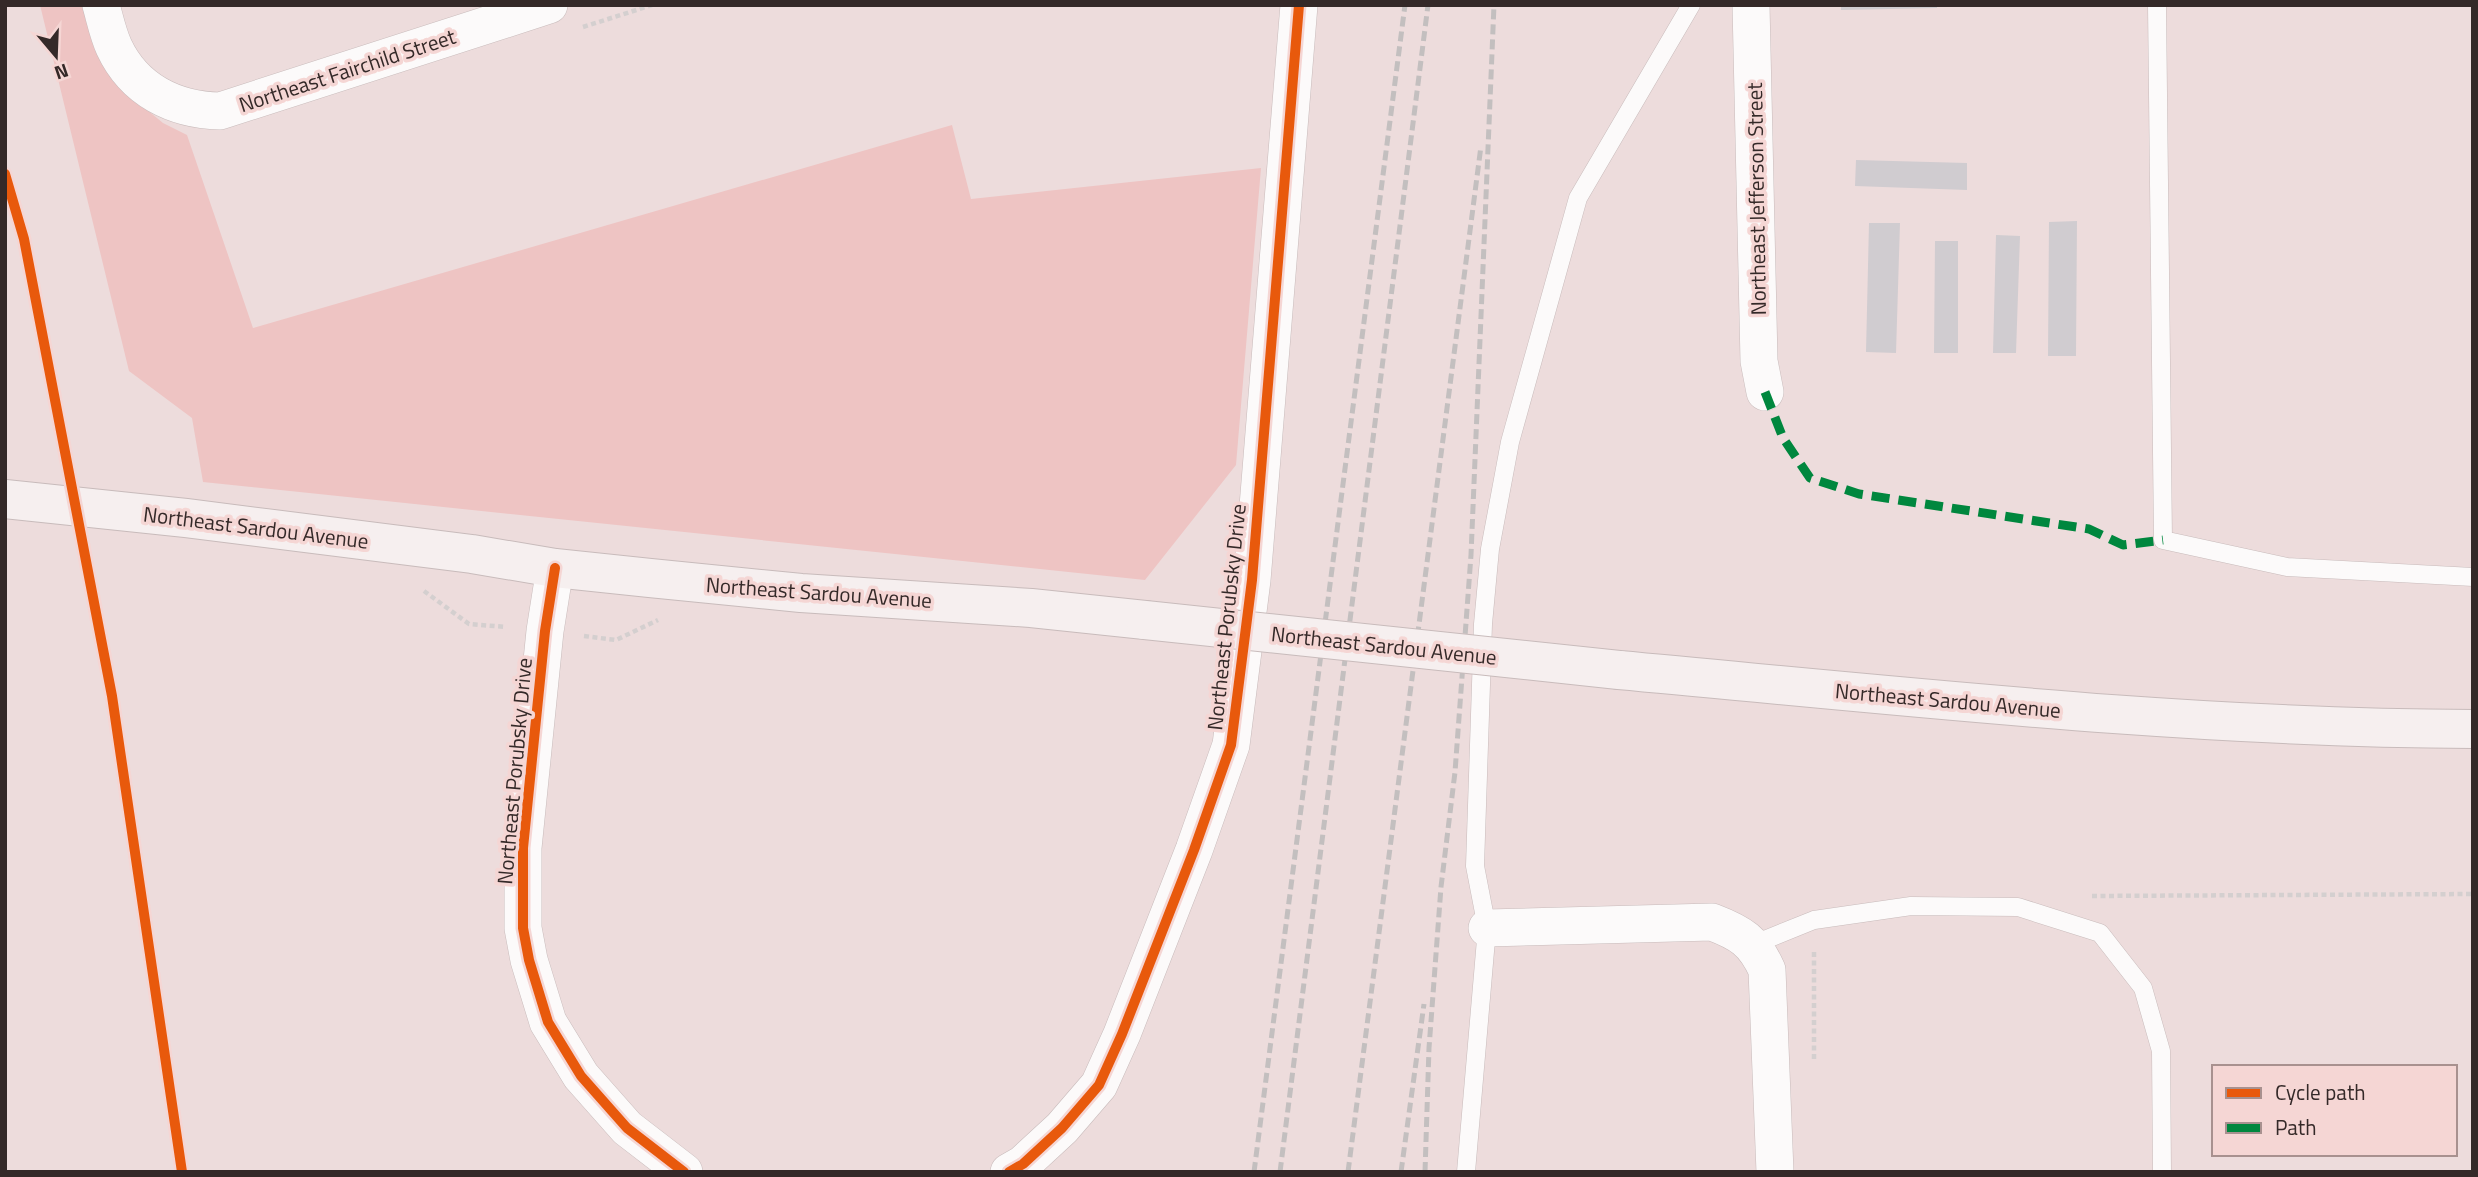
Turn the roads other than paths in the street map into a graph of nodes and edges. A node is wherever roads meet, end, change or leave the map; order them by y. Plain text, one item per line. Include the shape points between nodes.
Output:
1 (101, 5) edge
2 (549, 5) edge
3 (1299, 5) edge
4 (1691, 5) edge
5 (1751, 5) edge
6 (2157, 5) edge
7 (1765, 392) dead end
8 (5, 499) edge
9 (555, 568) junction
10 (2473, 577) edge
11 (2473, 729) edge
12 (1487, 928) junction
13 (1752, 945) junction
14 (684, 1172) edge
15 (1009, 1172) edge
16 (1466, 1172) edge
17 (1775, 1172) edge
18 (2162, 1172) edge

1 - 2 street, Northeast Fairchild Street via 114,48 137,81 169,102 219,111
3 - 15 street, Northeast Porubsky Drive via 1252,580 1231,745 1175,899 1099,1085 1062,1128
4 - 12 lane via 1578,198 1510,442 1490,549 1483,624 1475,866
5 - 7 street, Northeast Jefferson Street via 1759,361
6 - 10 lane via 2163,540 2287,567
8 - 9 main road, Northeast Sardou Avenue via 186,517
9 - 11 main road, Northeast Sardou Avenue, bridge via 801,593 1031,608 1619,670 2017,706 2222,721
9 - 14 street, Northeast Porubsky Drive via 523,848 523,928 528,960 548,1021 581,1076 627,1128
12 - 13 street via 1712,922 1738,932
12 - 16 lane
13 - 17 street via 1767,970
13 - 18 lane via 1814,920 1911,906 2018,907 2100,933 2143,988 2161,1051

